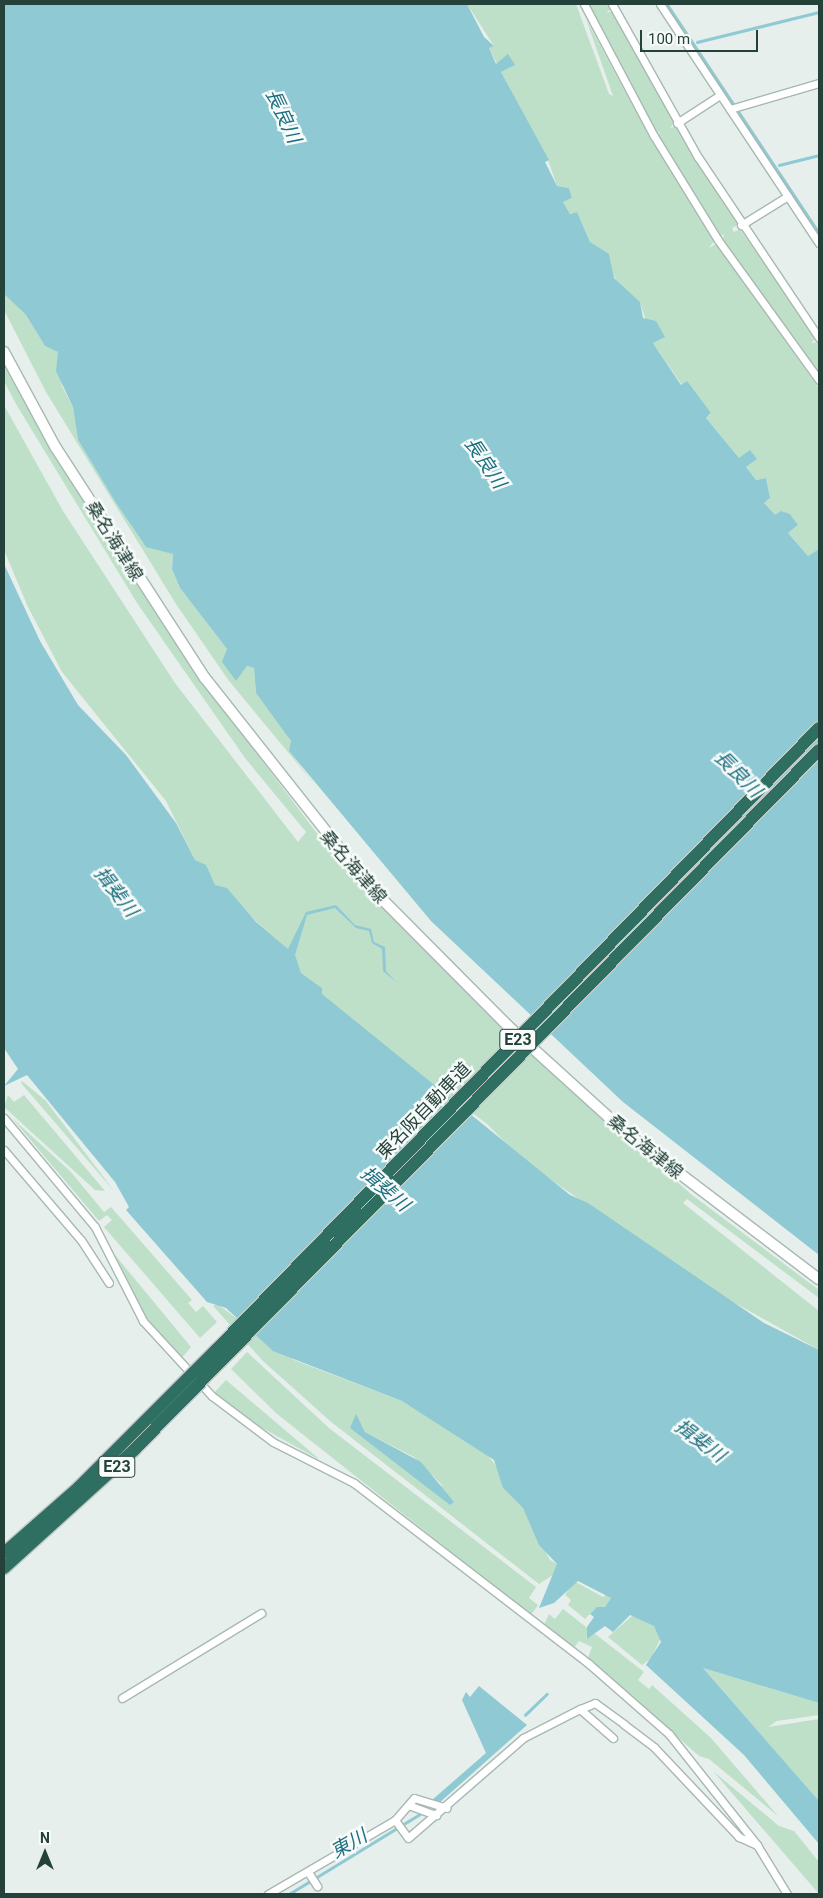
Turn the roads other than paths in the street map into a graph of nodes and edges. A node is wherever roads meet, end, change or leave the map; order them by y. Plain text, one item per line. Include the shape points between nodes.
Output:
1 (584, 4) edge
2 (612, 4) edge
3 (660, 4) edge
4 (819, 83) edge
5 (720, 95) junction
6 (734, 107) junction
7 (677, 122) junction
8 (788, 196) junction
9 (741, 225) junction
10 (816, 228) edge
11 (819, 243) edge
12 (819, 338) edge
13 (4, 352) edge
14 (819, 380) edge
15 (819, 728) edge
16 (819, 750) edge
17 (4, 1118) edge
18 (4, 1150) edge
19 (819, 1279) edge
20 (108, 1283) dead end
21 (4, 1553) edge
22 (4, 1568) edge
23 (261, 1613) dead end
24 (122, 1698) dead end
25 (580, 1710) junction
26 (612, 1738) dead end
27 (411, 1806) junction
28 (446, 1808) junction
29 (436, 1815) junction
30 (395, 1820) junction
31 (757, 1845) junction
32 (309, 1873) junction
33 (317, 1886) dead end
34 (268, 1894) edge
35 (788, 1894) edge

1 - 14 street via 654,136 713,232
2 - 7 street
3 - 5 street
4 - 6 street
5 - 6 street
5 - 7 street
6 - 8 street
7 - 9 street
8 - 9 street
8 - 10 street
9 - 12 street
10 - 11 street
13 - 19 main road, 桑名海津線 via 56,448 194,662 268,763 371,888 500,1019 625,1132
15 - 21 highway, 東名阪自動車道 / E23, bridge via 195,1371
16 - 22 highway, 東名阪自動車道 / E23, bridge via 134,1450
17 - 31 street via 94,1227 143,1321 212,1396 274,1442 354,1483 589,1664 669,1734
18 - 20 street via 81,1240
23 - 24 street
25 - 26 street
25 - 28 street via 523,1738
25 - 31 street via 595,1703 624,1724 654,1748 739,1837
27 - 28 street via 414,1798
27 - 29 street
27 - 30 street
28 - 29 street
29 - 30 street via 408,1838
30 - 32 street
31 - 35 street
32 - 33 street
32 - 34 street

